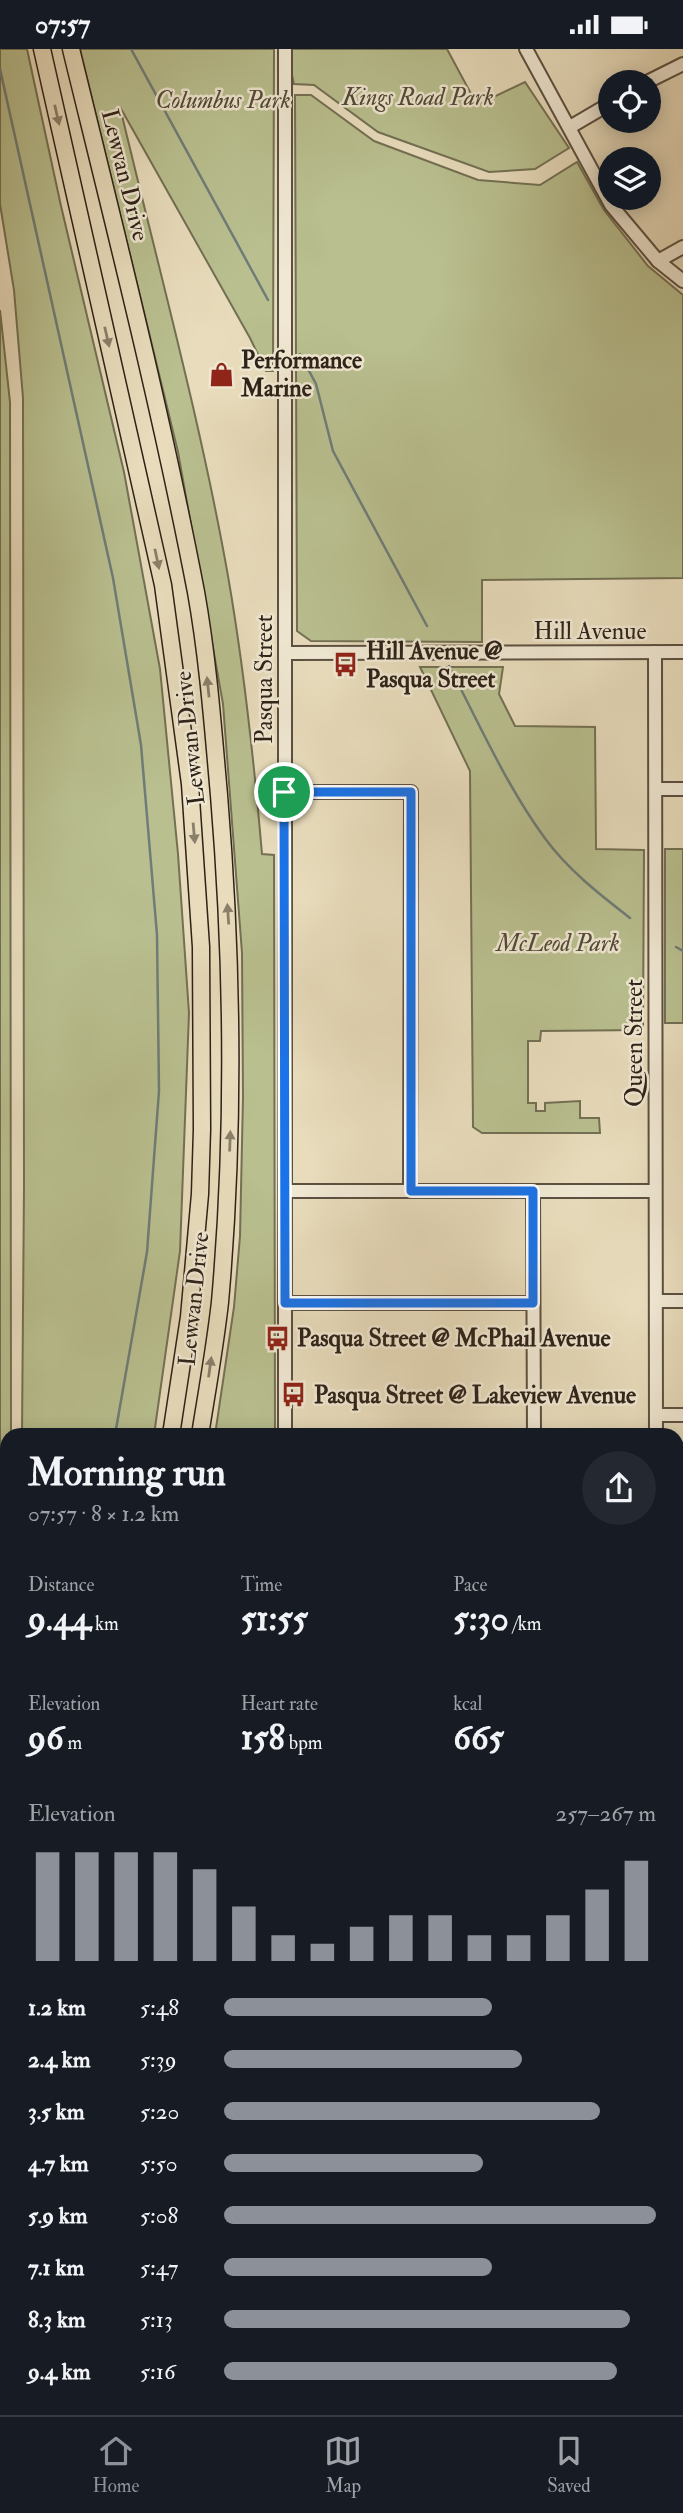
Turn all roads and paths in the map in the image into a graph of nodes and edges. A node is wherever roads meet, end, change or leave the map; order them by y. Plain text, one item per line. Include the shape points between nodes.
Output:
1 (42, 49) edge
2 (71, 49) edge
3 (285, 49) edge
4 (526, 49) edge
5 (683, 64) edge
6 (661, 75) edge
7 (598, 111) edge
8 (570, 127) junction
9 (683, 247) edge
10 (658, 261) junction
11 (683, 281) edge
12 (655, 652) junction
13 (683, 652) edge
14 (286, 653) junction
15 (656, 789) junction
16 (683, 789) edge
17 (284, 792) junction
18 (286, 1191) junction
19 (411, 1191) junction
20 (533, 1191) junction
21 (654, 1191) junction
22 (656, 1301) junction
23 (683, 1301) edge
24 (285, 1303) junction
25 (533, 1303) junction
26 (656, 1415) junction
27 (683, 1415) edge
28 (172, 1428) edge
29 (202, 1428) edge
30 (285, 1428) edge
31 (534, 1428) edge
32 (656, 1428) edge

1 -> 28 main road, Lewvan Drive via 160,572 190,784 201,947 202,1129 189,1317
29 -> 2 main road, Lewvan Drive via 219,1307 231,1116 230,944 217,776 196,594 152,384
3 - 14 street, Pasqua Street
4 - 8 street
5 - 6 street
7 - 8 street
8 - 10 street via 611,205
9 - 10 street
10 - 11 street
12 - 13 street, Hill Avenue
12 - 14 street, Hill Avenue
12 - 15 street, Queen Street
14 - 17 street, Pasqua Street
15 - 16 street
15 - 21 street, Queen Street
17 - 18 street, Pasqua Street
17 - 19 street via 411,792
18 - 19 street
18 - 24 street, Pasqua Street
19 - 20 street
20 - 21 street
20 - 25 street
21 - 22 street, Queen Street
22 - 23 street
22 - 26 street, Queen Street
24 - 25 street
24 - 30 street, Pasqua Street
25 - 31 street
26 - 27 street
26 - 32 street, Queen Street

